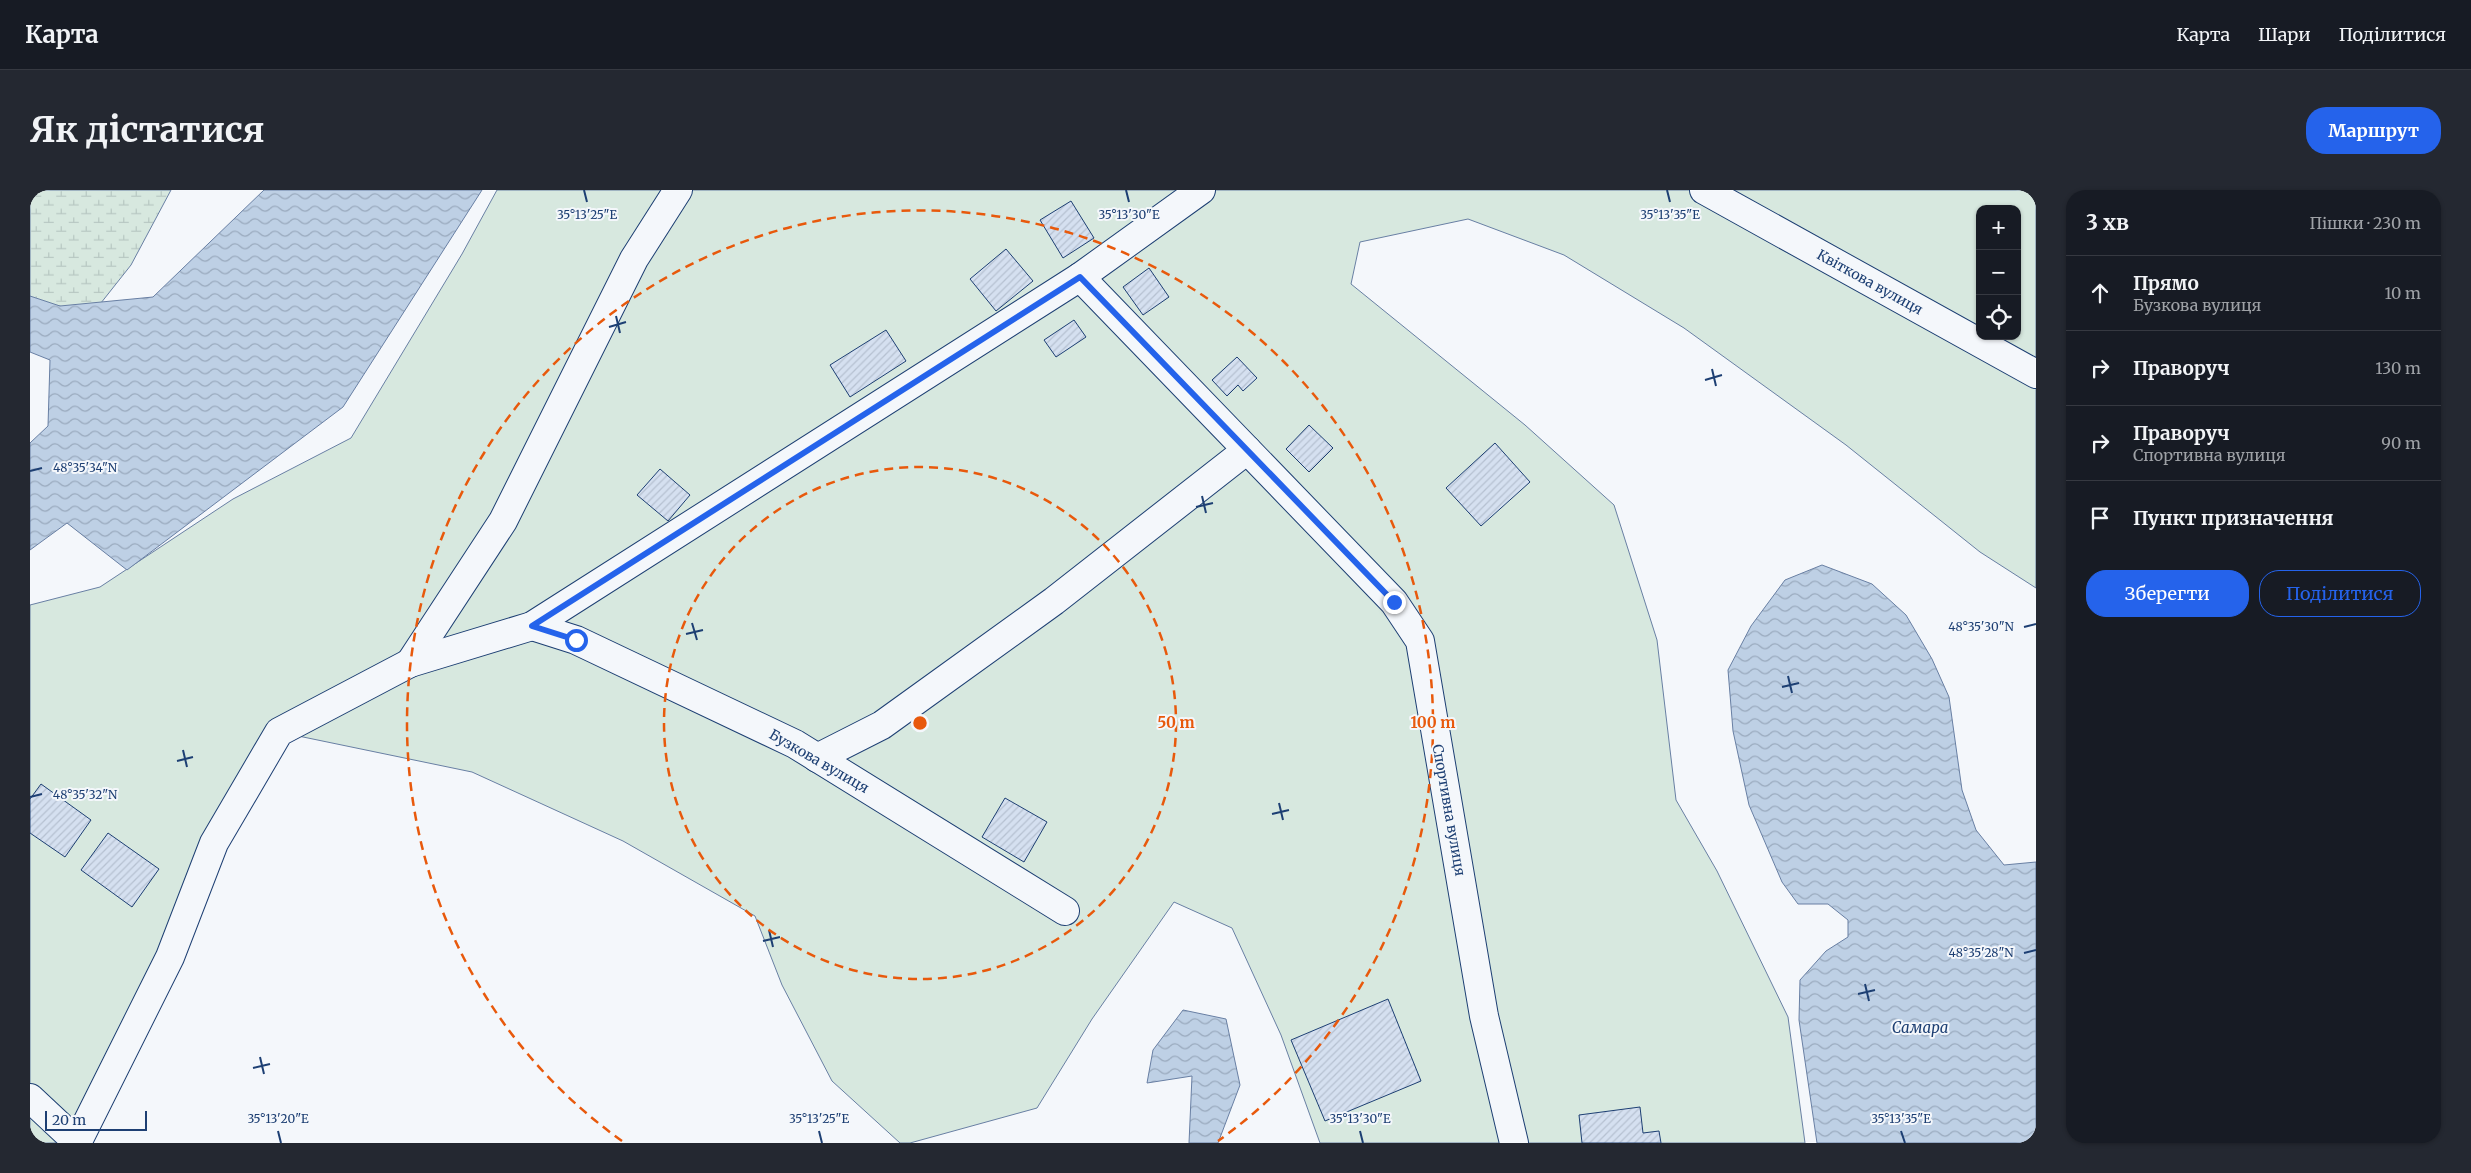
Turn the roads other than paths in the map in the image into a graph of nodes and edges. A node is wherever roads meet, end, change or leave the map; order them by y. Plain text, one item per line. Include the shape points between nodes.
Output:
1 (678, 190) edge
2 (1201, 190) edge
3 (1704, 190) edge
4 (1080, 277) junction
5 (2036, 374) edge
6 (1246, 450) junction
7 (532, 626) junction
8 (410, 663) junction
9 (817, 758) junction
10 (1065, 911) dead end
11 (30, 1098) edge
12 (77, 1143) edge
13 (1514, 1143) edge

1 - 8 street via 634,259 502,521
2 - 4 street
3 - 5 street, Квіткова вулиця
4 - 6 street, Спортивна вулиця
4 - 7 street
6 - 9 street via 1054,601 882,725
6 - 13 street, Спортивна вулиця via 1394,602 1420,641 1484,1016
7 - 8 street
7 - 9 street, Бузкова вулиця via 576,640 795,744
8 - 12 street via 279,732 214,843 170,957
9 - 10 street, Бузкова вулиця
11 - 12 street

